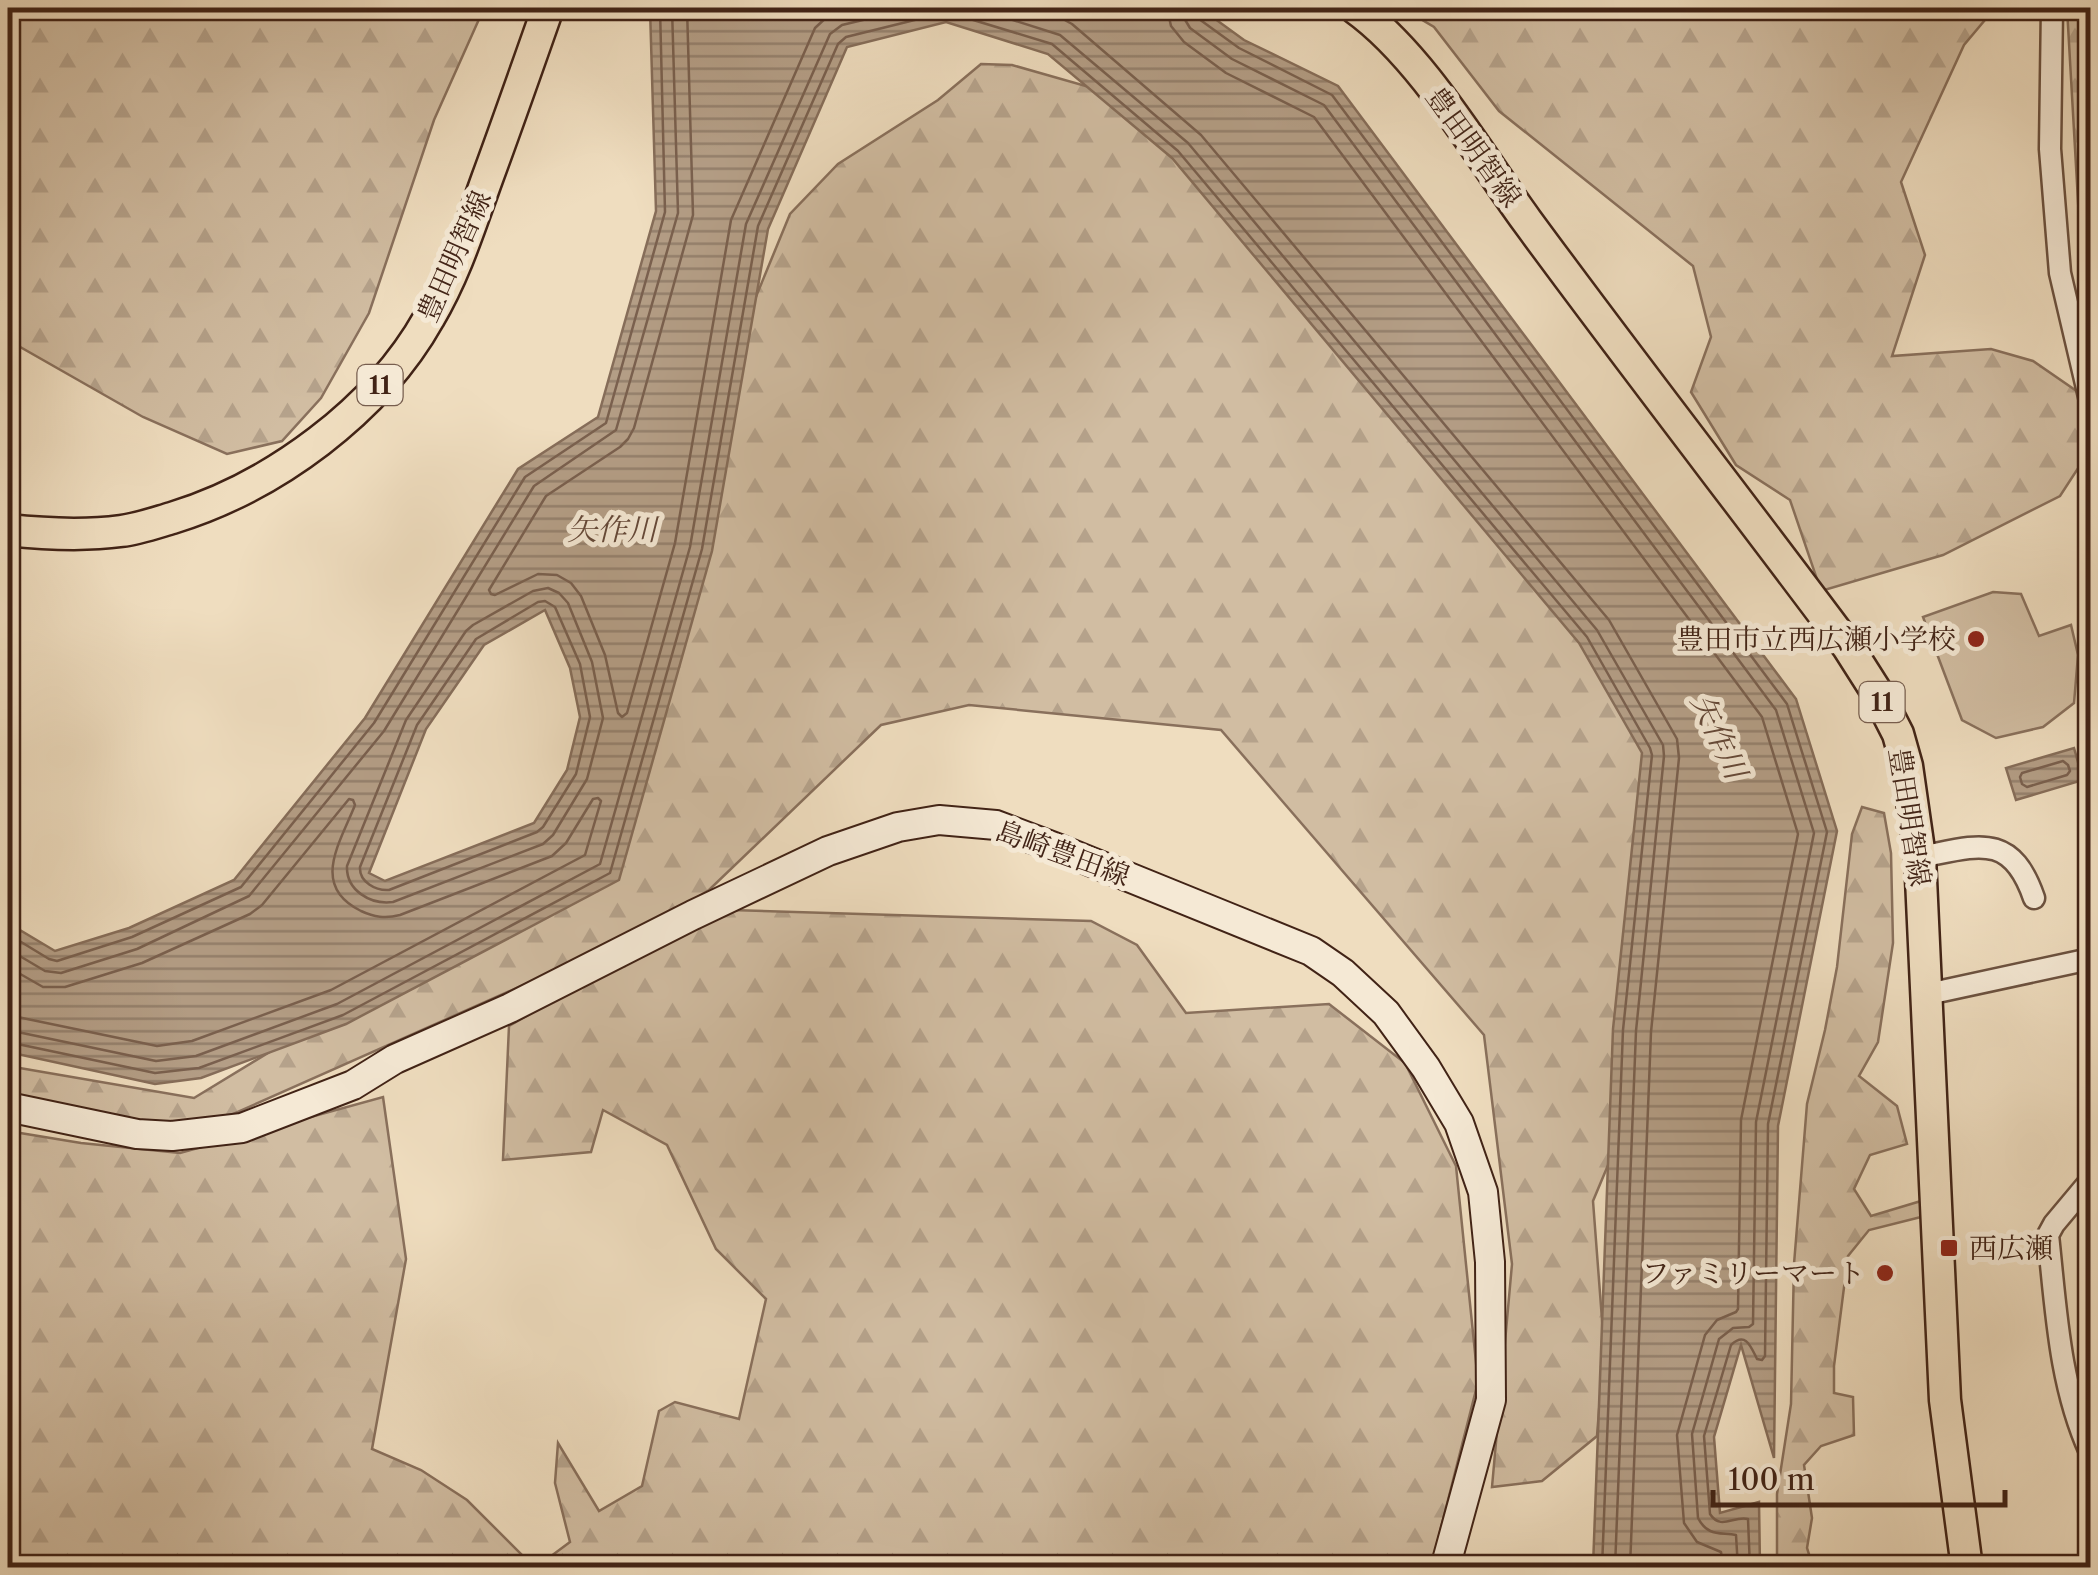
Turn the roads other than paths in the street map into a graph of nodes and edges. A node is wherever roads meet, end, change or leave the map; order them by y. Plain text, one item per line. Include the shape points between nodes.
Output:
1 (548, 8) edge
2 (1356, 8) edge
3 (2052, 8) edge
4 (2090, 401) edge
5 (8, 530) edge
6 (1920, 857) junction
7 (2034, 898) dead end
8 (2090, 959) edge
9 (1928, 994) junction
10 (8, 1107) edge
11 (2090, 1182) edge
12 (2090, 1452) edge
13 (1445, 1568) edge
14 (1967, 1568) edge

1 - 5 main road, 豊田明智線 / 11 via 459,258 430,318 406,355 333,430 280,470 183,514 124,531
2 - 6 main road, 豊田明智線 / 11 via 1429,84 1848,647 1898,734
3 - 4 street via 2050,149 2060,273
6 - 7 street via 1998,848 2016,861
6 - 9 main road, 豊田明智線 / 11
8 - 9 street
9 - 14 main road, 豊田明智線 / 11 via 1944,1400
10 - 13 main road, 島崎豊田線 via 137,1134 242,1128 353,1086 395,1059 828,851 939,820 996,826 1311,951 1386,1013 1426,1068 1459,1123 1483,1192 1490,1262 1492,1400
11 - 12 street via 2048,1235 2071,1404

